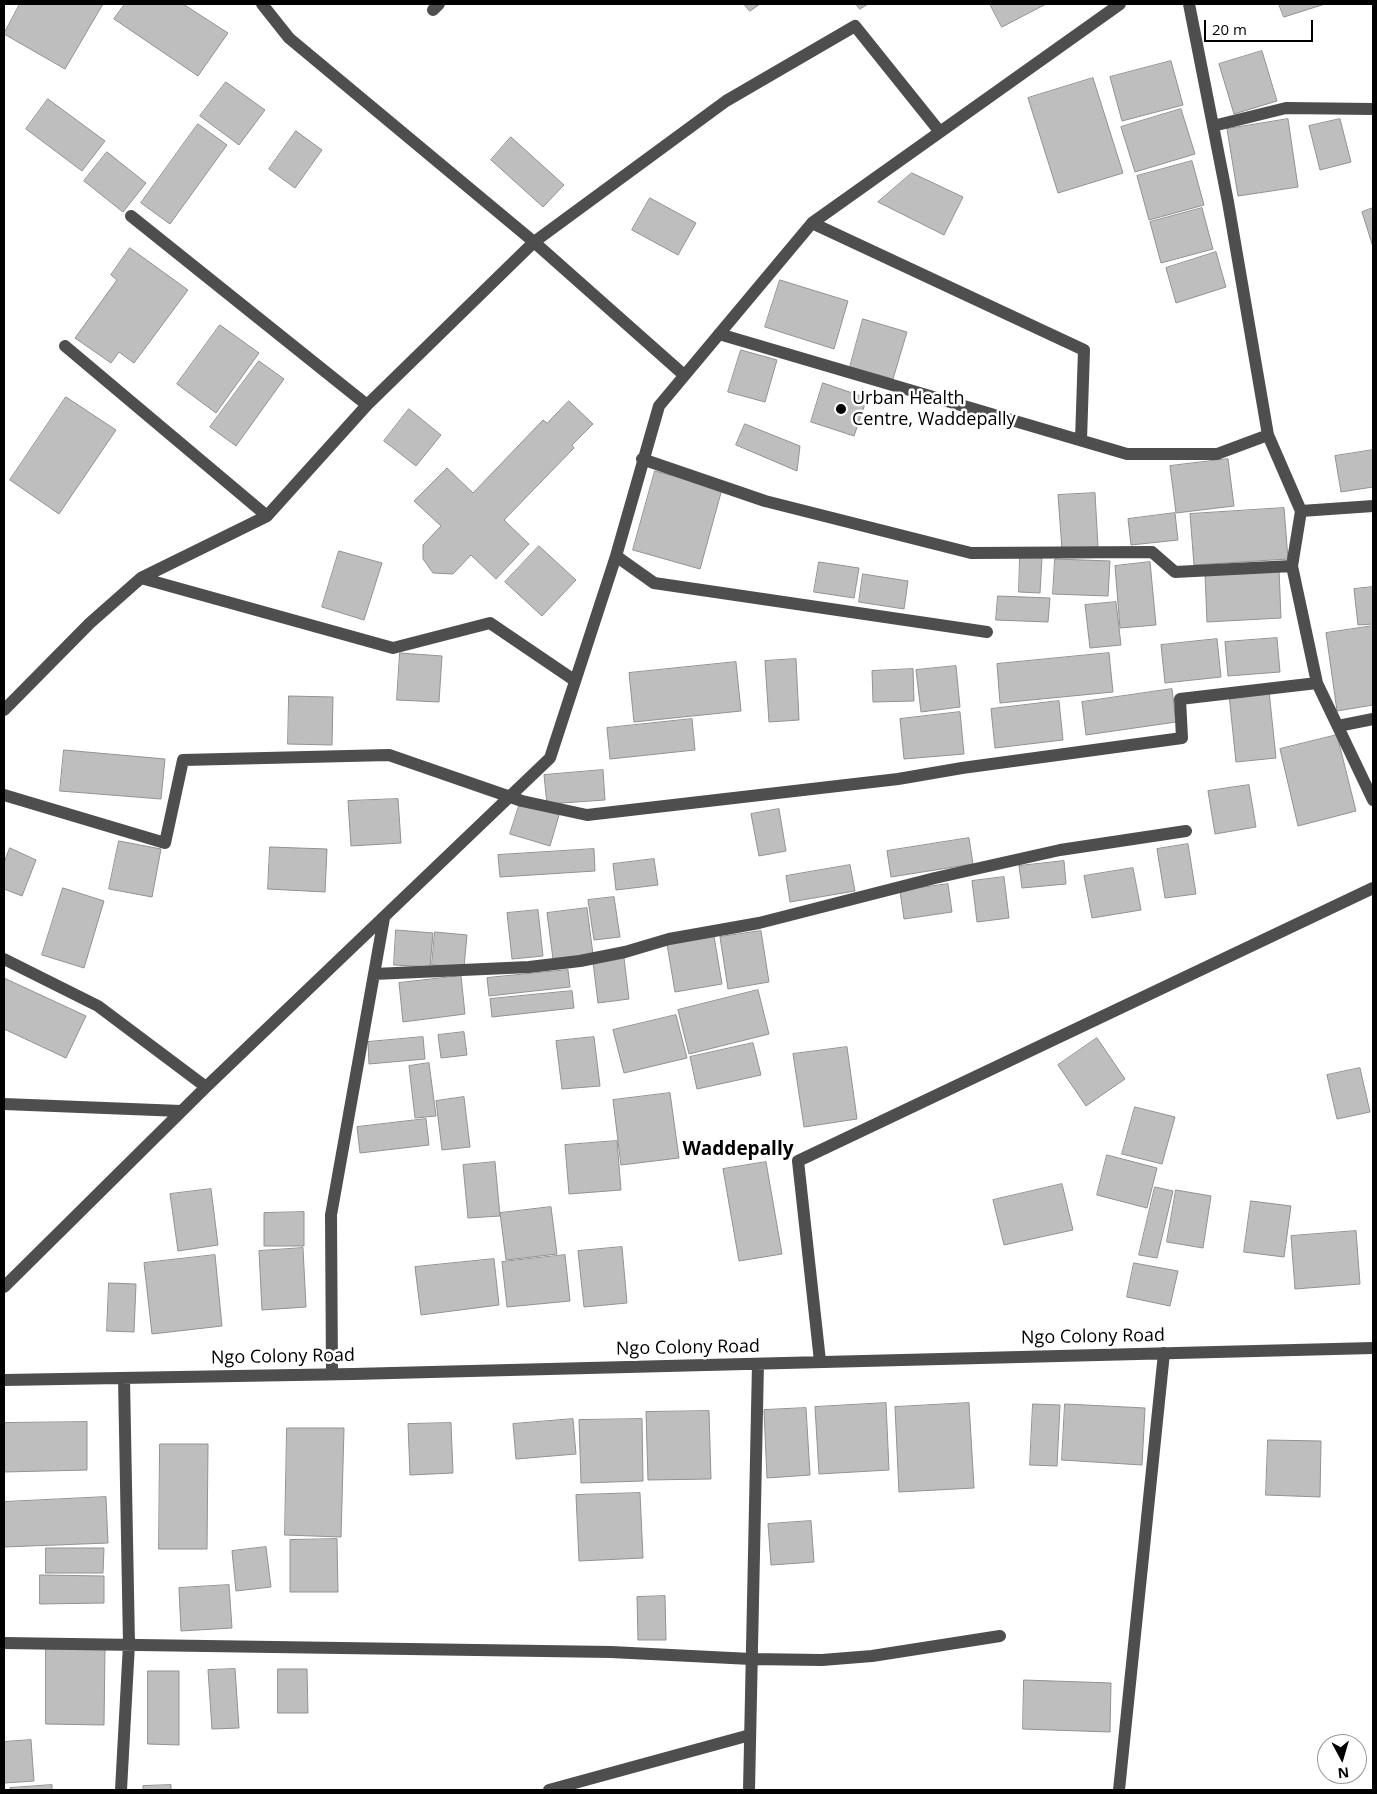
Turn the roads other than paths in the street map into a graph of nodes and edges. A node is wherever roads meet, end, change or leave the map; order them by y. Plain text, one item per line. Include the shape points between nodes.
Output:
1 (262, 4) edge
2 (1120, 4) edge
3 (1189, 4) edge
4 (1373, 109) edge
5 (1213, 126) junction
6 (940, 132) junction
7 (131, 216) dead end
8 (812, 223) junction
9 (534, 242) junction
10 (719, 334) junction
11 (64, 346) dead end
12 (684, 375) junction
13 (367, 405) junction
14 (1268, 435) junction
15 (1081, 440) junction
16 (642, 459) junction
17 (1373, 506) edge
18 (1301, 512) junction
19 (267, 516) junction
20 (616, 556) junction
21 (1292, 566) junction
22 (142, 578) junction
23 (987, 632) dead end
24 (574, 680) junction
25 (1317, 683) junction
26 (4, 710) edge
27 (1373, 719) edge
28 (1338, 726) junction
29 (4, 795) edge
30 (510, 796) junction
31 (1373, 800) edge
32 (1186, 830) dead end
33 (1373, 888) edge
34 (384, 918) junction
35 (4, 960) edge
36 (374, 974) junction
37 (206, 1087) junction
38 (4, 1104) edge
39 (181, 1111) junction
40 (4, 1287) edge
41 (1373, 1348) edge
42 (1164, 1352) junction
43 (820, 1361) junction
44 (758, 1364) junction
45 (332, 1374) junction
46 (124, 1378) junction
47 (4, 1380) edge
48 (1000, 1636) dead end
49 (4, 1643) edge
50 (129, 1644) junction
51 (751, 1659) junction
52 (750, 1735) junction
53 (121, 1790) edge
54 (548, 1790) edge
55 (749, 1790) edge
56 (1119, 1790) edge

1 - 9 street via 290,38
2 - 6 street
3 - 5 street
4 - 5 street via 1286,108
5 - 14 street
6 - 8 street
6 - 9 street via 855,26 726,101
7 - 13 street
8 - 10 street
8 - 15 street via 1084,350
9 - 12 street
9 - 13 street
10 - 12 street
10 - 15 street
11 - 19 street
12 - 16 street via 659,406
13 - 19 street
14 - 15 street via 1216,454 1127,454
14 - 18 street
16 - 20 street
16 - 21 street via 765,501 971,554 1152,552 1175,572
17 - 18 street
18 - 21 street
19 - 22 street
20 - 23 street via 654,583
20 - 24 street
21 - 25 street
22 - 24 street via 393,648 490,623
22 - 26 street via 90,623
24 - 30 street via 550,758
25 - 28 street
25 - 30 street via 1180,699 1182,738 898,779 587,815
27 - 28 street
28 - 31 street
29 - 30 street via 165,843 182,760 389,755
30 - 34 street
32 - 36 street via 1060,850 759,923 669,939 580,961 529,967
33 - 43 street via 798,1161
34 - 36 street
34 - 37 street
35 - 37 street via 98,1006
36 - 45 street via 331,1215
37 - 39 street
38 - 39 street
39 - 40 street
41 - 42 street, Ngo Colony Road
42 - 43 street, Ngo Colony Road
42 - 56 street
43 - 44 street, Ngo Colony Road
44 - 45 street, Ngo Colony Road
44 - 51 street
45 - 46 street, Ngo Colony Road
46 - 47 street, Ngo Colony Road
46 - 50 street
48 - 51 street via 872,1656 822,1660
49 - 50 street
50 - 51 street via 611,1652
50 - 53 street
51 - 52 street
52 - 54 street
52 - 55 street

